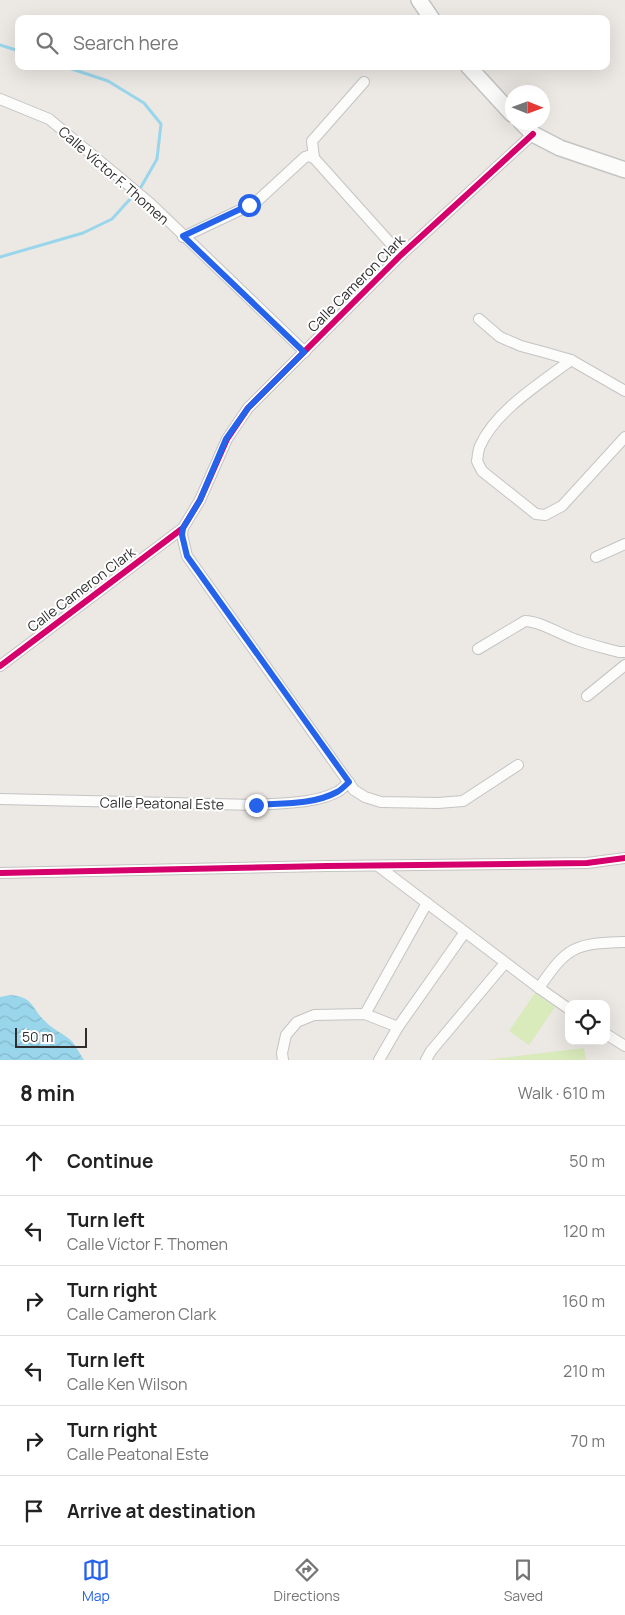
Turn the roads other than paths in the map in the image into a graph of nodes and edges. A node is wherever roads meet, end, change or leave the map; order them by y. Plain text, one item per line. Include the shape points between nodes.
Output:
1 (419, 0) edge
2 (429, 15) edge
3 (472, 70) edge
4 (364, 82) dead end
5 (0, 99) edge
6 (505, 106) edge
7 (529, 130) edge
8 (533, 134) junction
9 (314, 158) junction
10 (625, 170) edge
11 (183, 236) junction
12 (401, 255) junction
13 (479, 319) dead end
14 (304, 352) junction
15 (571, 360) junction
16 (625, 391) edge
17 (625, 437) edge
18 (183, 528) junction
19 (625, 544) edge
20 (596, 557) dead end
21 (478, 649) dead end
22 (625, 652) edge
23 (625, 665) edge
24 (0, 666) edge
25 (587, 696) dead end
26 (518, 765) dead end
27 (349, 782) junction
28 (0, 799) edge
29 (625, 858) edge
30 (378, 866) junction
31 (0, 873) edge
32 (427, 903) junction
33 (465, 932) junction
34 (625, 942) edge
35 (505, 963) junction
36 (539, 988) junction
37 (565, 1005) edge
38 (365, 1014) junction
39 (398, 1027) junction
40 (610, 1037) edge
41 (625, 1046) edge
42 (283, 1060) edge
43 (379, 1060) edge
44 (426, 1060) edge

1 - 2 main road
3 - 6 main road
4 - 9 street via 312,141
5 - 11 street, Calle Víctor F. Thomen via 49,119 151,204
7 - 8 main road
8 - 10 main road via 560,148
8 - 12 street, Calle Cameron Clark
9 - 11 street via 305,157 255,203
9 - 12 street
11 - 14 street, Calle Víctor F. Thomen
12 - 14 street, Calle Cameron Clark
13 - 15 street via 500,337
14 - 18 street, Calle Cameron Clark via 248,408 226,439 200,500
15 - 16 street
15 - 17 street via 510,407 490,428 476,461 482,472 536,514 545,515 562,506
18 - 24 street, Calle Cameron Clark
18 - 27 street via 187,556
19 - 20 street
21 - 22 street via 525,621 534,621 577,640
23 - 25 street
26 - 27 street via 463,801 381,802 365,797
27 - 28 street, Calle Peatonal Este via 337,792 320,798 256,805
29 - 30 street via 587,863
30 - 31 street
30 - 32 street
32 - 33 street
32 - 38 street
33 - 35 street
33 - 39 street
34 - 36 street via 598,942 565,954
35 - 36 street
35 - 44 street via 430,1051
36 - 37 street
38 - 39 street
38 - 42 street via 314,1015 298,1022 286,1035
39 - 43 street
40 - 41 street

